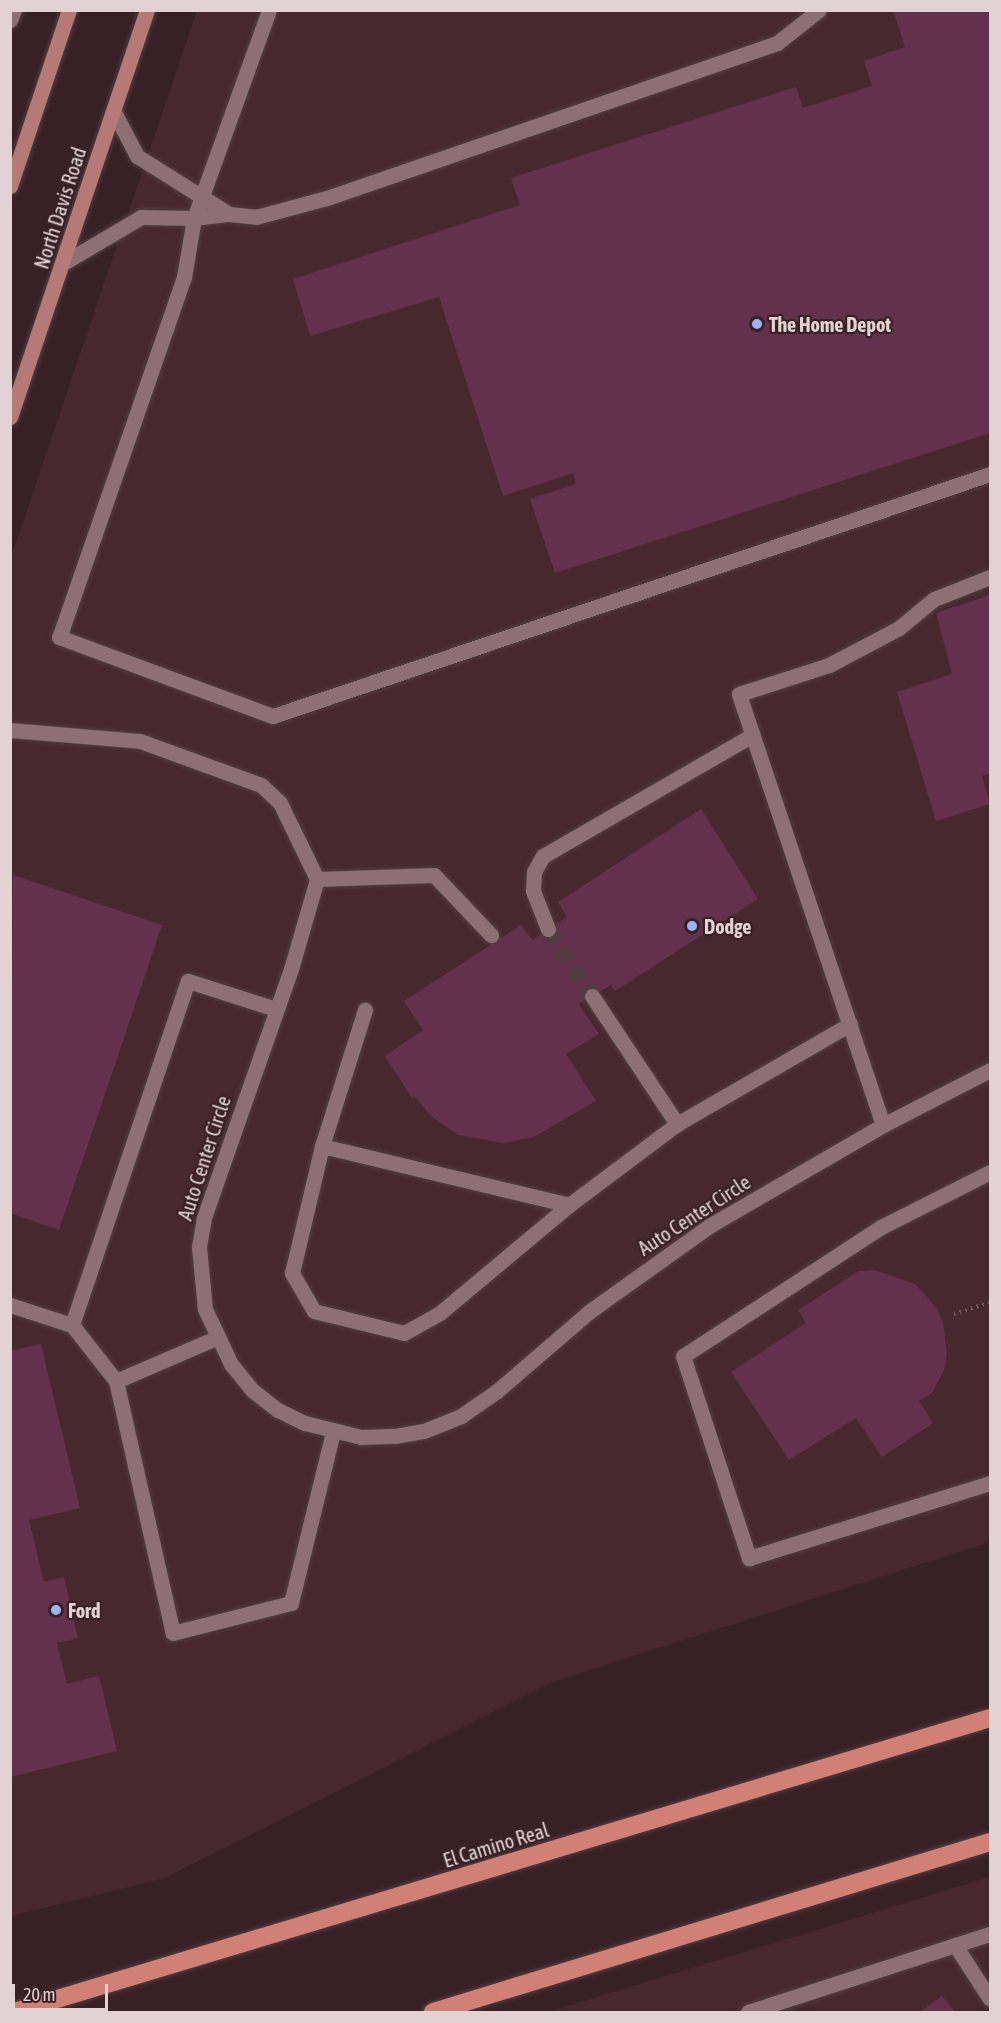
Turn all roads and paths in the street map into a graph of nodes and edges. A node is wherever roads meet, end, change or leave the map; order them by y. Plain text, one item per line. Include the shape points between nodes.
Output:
1 (14, 10) edge
2 (69, 10) edge
3 (147, 10) edge
4 (270, 10) edge
5 (819, 10) edge
6 (10, 20) edge
7 (114, 112) junction
8 (10, 186) edge
9 (202, 196) junction
10 (229, 213) junction
11 (194, 218) junction
12 (65, 262) junction
13 (10, 417) edge
14 (990, 474) edge
15 (990, 577) edge
16 (10, 730) edge
17 (753, 735) junction
18 (317, 879) junction
19 (549, 929) tunnel mouth
20 (491, 935) dead end
21 (592, 996) tunnel mouth
22 (276, 1010) junction
23 (365, 1010) dead end
24 (850, 1024) junction
25 (990, 1070) edge
26 (677, 1124) junction
27 (884, 1125) junction
28 (322, 1146) junction
29 (990, 1172) edge
30 (569, 1205) junction
31 (990, 1302) edge
32 (10, 1305) edge
33 (954, 1314) dead end
34 (72, 1325) junction
35 (216, 1338) junction
36 (116, 1381) junction
37 (333, 1432) junction
38 (990, 1483) edge
39 (990, 1718) edge
40 (990, 1842) edge
41 (990, 1934) edge
42 (955, 1945) junction
43 (990, 1999) edge
44 (14, 2013) edge
45 (433, 2013) edge
46 (748, 2013) edge

1 - 6 street
2 - 8 main road
3 - 7 main road, North Davis Road
4 - 9 street
5 - 10 street via 777,43 641,91 327,198 256,217
7 - 9 street via 137,156
7 - 12 main road, North Davis Road
9 - 10 street
9 - 11 street
10 - 11 street
11 - 12 street via 141,217
11 - 14 street via 184,277 59,637 273,716
12 - 13 main road, North Davis Road
15 - 17 street via 934,599 899,628 829,665 739,694
16 - 18 street via 140,741 261,785 280,803
17 - 19 street via 543,856 534,872 533,891
17 - 24 street
18 - 20 street via 434,875
18 - 22 street, Auto Center Circle
21 - 26 street
22 - 34 street via 188,981
22 - 35 street, Auto Center Circle via 204,1218 199,1279
23 - 28 street
24 - 26 street
24 - 27 street
25 - 27 street, Auto Center Circle
26 - 30 street
27 - 37 street, Auto Center Circle via 709,1226 590,1311 497,1391 461,1416 424,1431 395,1436
28 - 30 street
28 - 30 street via 292,1273 314,1311 404,1333 440,1313
29 - 38 street via 881,1227 683,1356 749,1558
31 - 33 path
32 - 34 street
34 - 36 street
35 - 36 street
35 - 37 street, Auto Center Circle via 252,1390 278,1410
36 - 37 street via 173,1633 291,1603
39 - 44 highway, El Camino Real
40 - 45 highway
41 - 42 street
42 - 43 street
42 - 46 street

